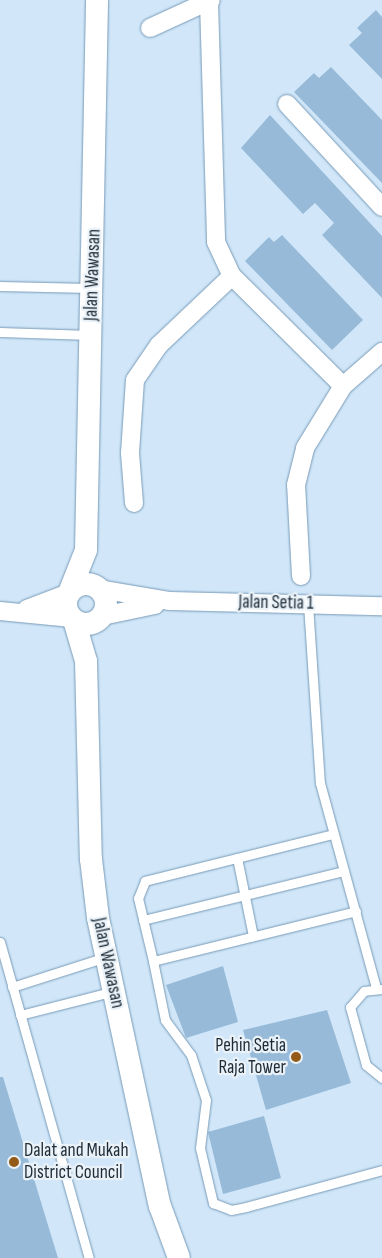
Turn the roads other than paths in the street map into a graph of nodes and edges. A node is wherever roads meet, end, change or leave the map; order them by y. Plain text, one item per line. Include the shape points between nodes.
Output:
1 (98, 0) edge
2 (210, 1) edge
3 (150, 28) dead end
4 (287, 104) dead end
5 (382, 207) edge
6 (232, 276) junction
7 (0, 286) edge
8 (93, 288) junction
9 (0, 332) edge
10 (92, 335) junction
11 (382, 352) edge
12 (343, 386) junction
13 (134, 503) dead end
14 (86, 550) junction
15 (301, 576) dead end
16 (99, 589) junction
17 (69, 593) junction
18 (170, 601) junction
19 (308, 604) junction
20 (382, 606) edge
21 (19, 610) junction
22 (0, 611) edge
23 (102, 616) junction
24 (73, 619) junction
25 (86, 661) junction
26 (333, 834) junction
27 (237, 858) junction
28 (344, 871) junction
29 (244, 896) junction
30 (356, 911) junction
31 (143, 920) junction
32 (253, 936) junction
33 (1, 946) edge
34 (106, 957) junction
35 (153, 961) junction
36 (12, 987) junction
37 (379, 988) edge
38 (114, 991) junction
39 (20, 1015) junction
40 (382, 1078) edge
41 (382, 1170) edge
42 (89, 1258) edge
43 (179, 1258) edge

1 - 8 street, Jalan Wawasan
2 - 3 street
2 - 6 street via 213,226
4 - 5 street
6 - 12 street
6 - 13 street via 159,344 135,380 130,452
7 - 8 lane
8 - 10 street, Jalan Wawasan
9 - 10 lane
10 - 14 street, Jalan Wawasan
11 - 12 street
12 - 15 street via 314,429 298,470
14 - 16 street, Jalan Wawasan
14 - 17 street, Jalan Wawasan
16 - 17 street via 80,584
16 - 18 street, Jalan Setia 1
16 - 23 street via 106,602
17 - 21 street
17 - 24 street via 66,608
18 - 19 street, Jalan Setia 1
18 - 23 street, Jalan Setia 1
19 - 20 street, Jalan Setia 1
19 - 26 lane via 316,758
21 - 22 street
21 - 24 street
23 - 24 street via 86,624
23 - 25 street, Jalan Wawasan
24 - 25 street, Jalan Wawasan
25 - 34 street, Jalan Wawasan via 91,859
26 - 27 lane
26 - 28 lane
27 - 29 lane
27 - 31 lane via 146,881 138,890
28 - 29 lane
28 - 30 lane
29 - 31 lane
29 - 32 lane
30 - 32 lane
30 - 37 lane
31 - 35 lane
32 - 35 lane
33 - 36 lane
34 - 36 lane
34 - 38 street, Jalan Wawasan
35 - 41 lane via 165,1020 191,1056 206,1100 200,1148 213,1203 230,1210 246,1207
36 - 39 lane
37 - 40 lane via 359,996 350,1007 366,1065
38 - 39 lane
38 - 43 street, Jalan Wawasan via 160,1206
39 - 42 lane

